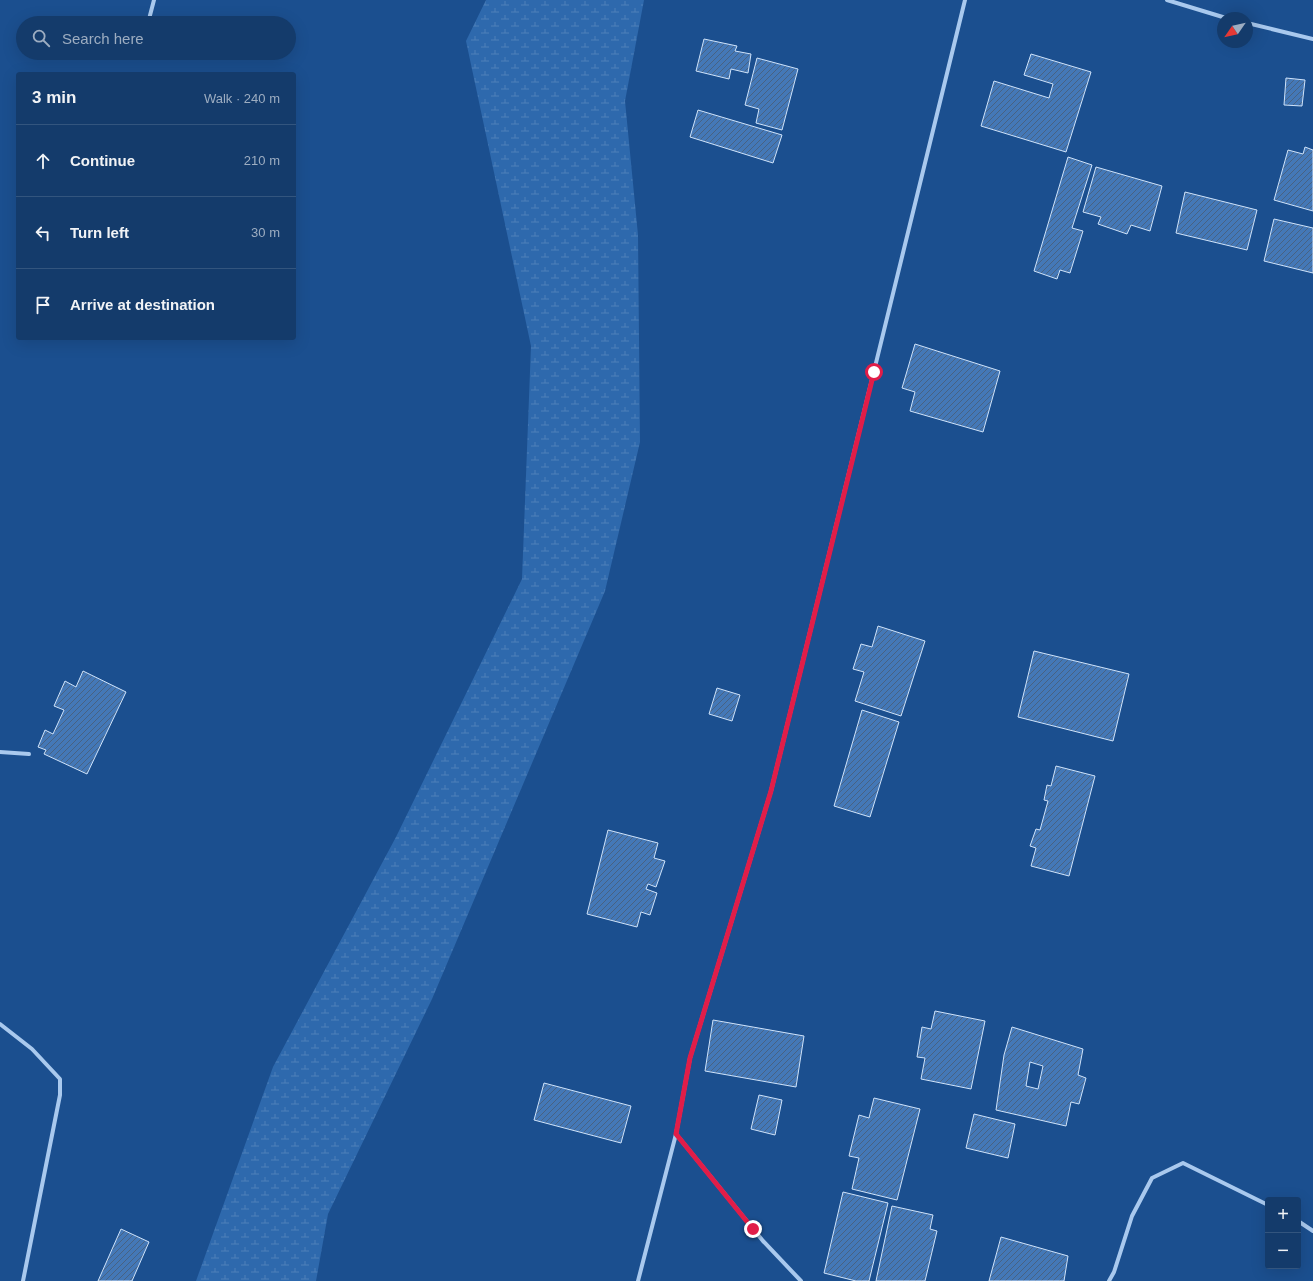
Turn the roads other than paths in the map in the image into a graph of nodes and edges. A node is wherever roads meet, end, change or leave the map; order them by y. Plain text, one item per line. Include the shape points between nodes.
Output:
1 (154, 0) edge
2 (965, 0) edge
3 (1167, 0) edge
4 (1217, 15) edge
5 (150, 16) edge
6 (1253, 24) edge
7 (1313, 39) edge
8 (0, 752) edge
9 (29, 754) dead end
10 (0, 1024) edge
11 (676, 1134) junction
12 (1265, 1204) edge
13 (1301, 1223) edge
14 (1313, 1231) edge
15 (23, 1281) edge
16 (638, 1281) edge
17 (801, 1281) edge
18 (1109, 1281) edge

1 - 5 street
2 - 11 street via 771,791 690,1058
3 - 4 street
6 - 7 street
8 - 9 street
10 - 15 street via 32,1049 60,1079 60,1095
11 - 16 street
11 - 17 street via 762,1240
12 - 18 street via 1183,1163 1152,1178 1132,1216
13 - 14 street

